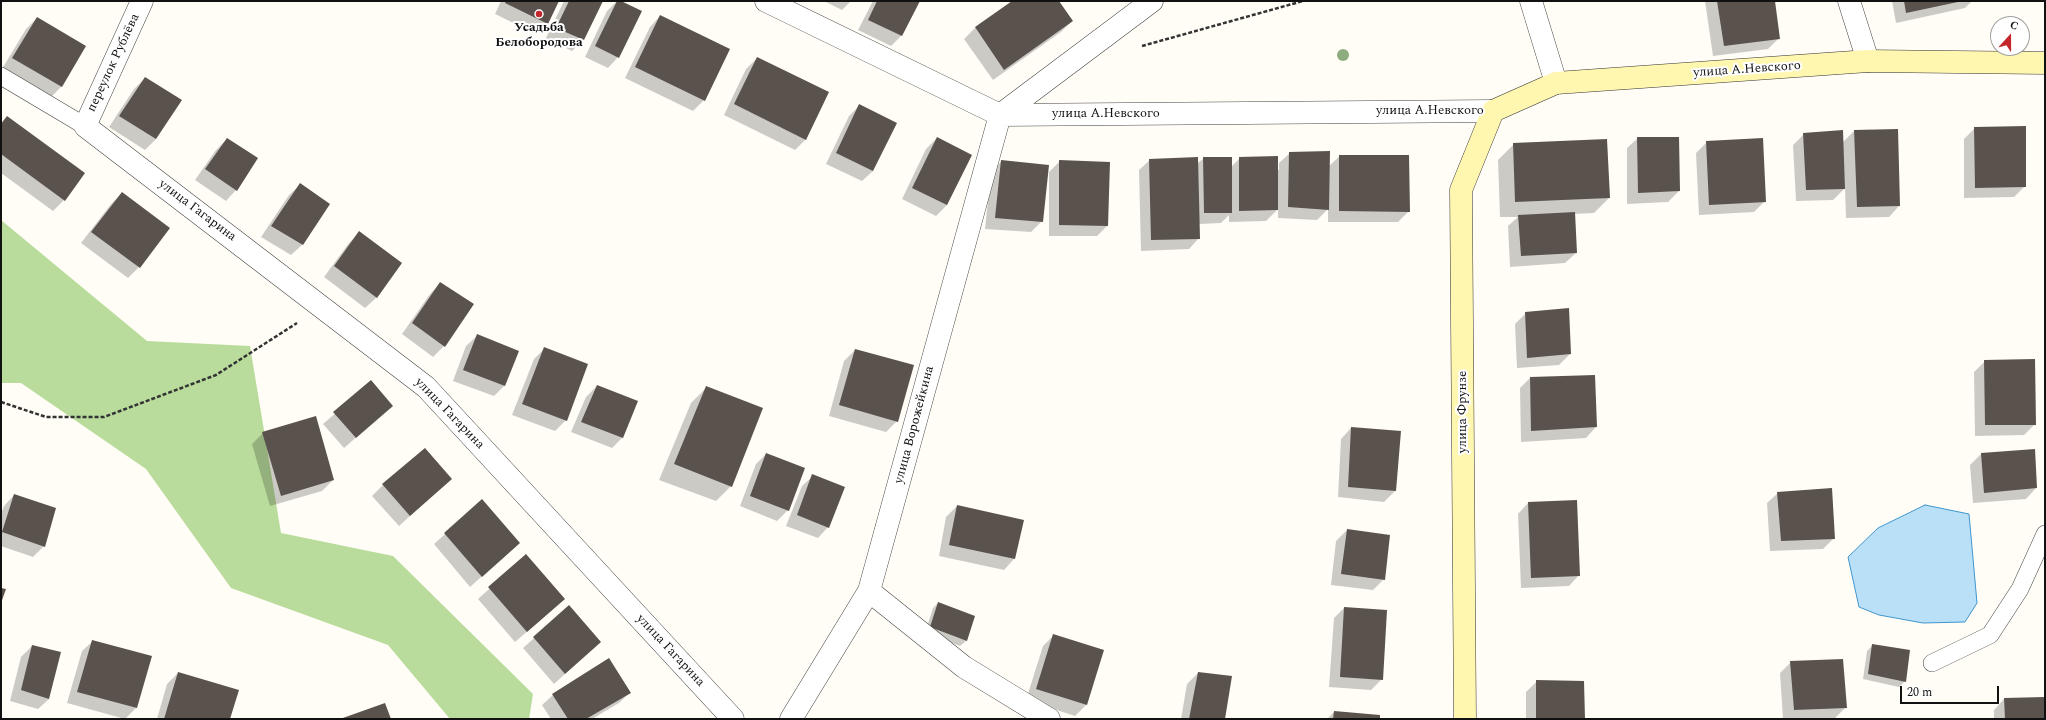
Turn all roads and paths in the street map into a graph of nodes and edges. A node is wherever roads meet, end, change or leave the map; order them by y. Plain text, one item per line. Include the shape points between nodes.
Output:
1 (142, 1) edge
2 (766, 1) edge
3 (1152, 1) edge
4 (1303, 1) edge
5 (1531, 1) edge
6 (1849, 1) edge
7 (1098, 41) junction
8 (1868, 61) junction
9 (2045, 63) edge
10 (1, 76) edge
11 (1556, 83) junction
12 (1493, 111) junction
13 (1000, 115) junction
14 (85, 126) junction
15 (322, 308) junction
16 (1, 402) edge
17 (2045, 534) edge
18 (869, 591) junction
19 (1932, 663) dead end
20 (733, 719) edge
21 (790, 719) edge
22 (1049, 719) edge
23 (1465, 719) edge

1 - 14 street, переулок Рублёва
2 - 13 street, улица А.Невского
3 - 7 street
4 - 7 path via 1123,51
5 - 11 street
6 - 8 street
7 - 13 street
8 - 9 street, улица А.Невского
8 - 11 street, улица А.Невского
10 - 14 lane
11 - 12 street, улица А.Невского
12 - 13 street, улица А.Невского
12 - 23 street, улица Фрунзе via 1461,190
13 - 18 street, улица Ворожейкина
14 - 15 street, улица Гагарина
15 - 16 path via 216,375 104,418 46,417
15 - 20 street, улица Гагарина via 426,387
17 - 19 lane via 2020,588 1990,635
18 - 21 street, улица Ворожейкина
18 - 22 street via 964,668

